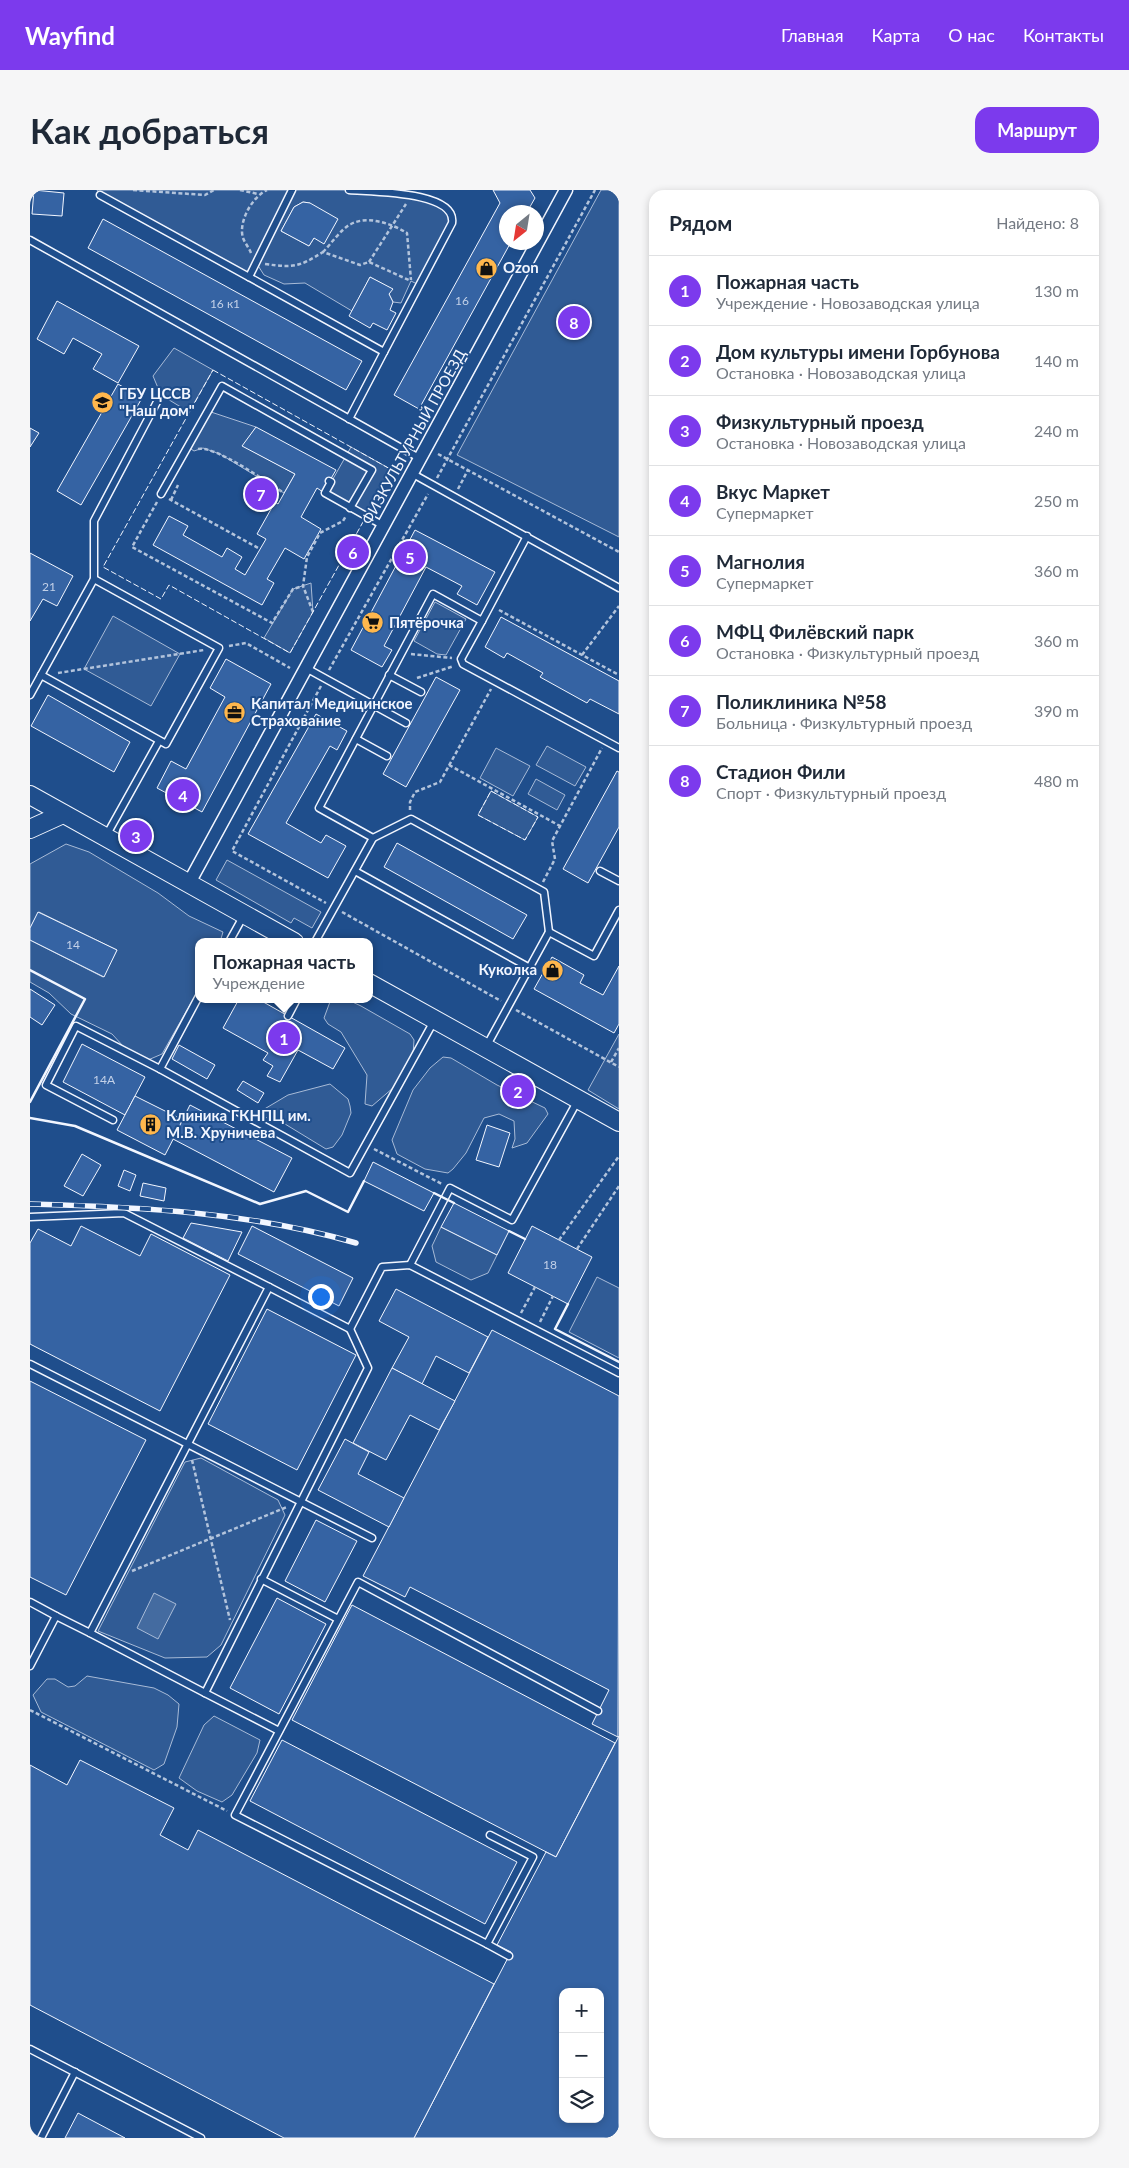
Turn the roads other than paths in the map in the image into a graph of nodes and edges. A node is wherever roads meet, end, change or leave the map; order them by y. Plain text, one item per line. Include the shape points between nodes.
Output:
1 (292, 190) edge
2 (349, 190) edge
3 (566, 190) edge
4 (100, 195) dead end
5 (30, 240) edge
6 (249, 277) junction
7 (384, 352) junction
8 (158, 400) dead end
9 (349, 419) junction
10 (424, 454) junction
11 (413, 474) junction
12 (329, 481) dead end
13 (161, 494) road end
14 (350, 508) junction
15 (384, 526) junction
16 (526, 536) junction
17 (94, 579) junction
18 (619, 588) edge
19 (482, 621) junction
20 (306, 668) junction
21 (41, 675) junction
22 (389, 675) junction
23 (421, 692) dead end
24 (30, 695) edge
25 (374, 705) junction
26 (406, 723) dead end
27 (356, 739) junction
28 (159, 741) junction
29 (619, 748) edge
30 (387, 756) dead end
31 (30, 795) edge
32 (63, 814) junction
33 (30, 830) edge
34 (105, 837) junction
35 (374, 838) junction
36 (355, 871) junction
37 (600, 871) dead end
38 (619, 881) edge
39 (189, 883) junction
40 (619, 910) edge
41 (244, 914) junction
42 (550, 932) junction
43 (231, 938) edge
44 (287, 938) edge
45 (317, 938) edge
46 (530, 968) junction
47 (373, 985) edge
48 (195, 1003) edge
49 (295, 1003) edge
50 (288, 1016) dead end
51 (434, 1020) junction
52 (486, 1048) junction
53 (160, 1069) junction
54 (579, 1099) junction
55 (113, 1120) dead end
56 (619, 1122) edge
57 (30, 1217) edge
58 (410, 1265) junction
59 (269, 1287) junction
60 (350, 1329) junction
61 (30, 1364) edge
62 (619, 1373) edge
63 (188, 1444) junction
64 (300, 1501) junction
65 (372, 1538) dead end
66 (261, 1579) junction
67 (30, 1602) edge
68 (56, 1616) junction
69 (338, 1619) junction
70 (90, 1633) junction
71 (30, 1666) edge
72 (205, 1693) junction
73 (598, 1711) dead end
74 (279, 1731) junction
75 (490, 1835) dead end
76 (487, 1944) junction
77 (509, 1956) dead end
78 (30, 2049) edge
79 (75, 2072) junction
80 (41, 2138) edge
81 (201, 2138) edge

1 - 6 lane
2 - 7 lane via 432,199 448,208 452,218
3 - 10 street, ФИЗКУЛЬТУРНЫЙ ПРОЕЗД
4 - 6 lane
5 - 9 lane
6 - 7 lane
7 - 9 lane
8 - 17 lane via 94,521
9 - 10 lane
10 - 11 street, ФИЗКУЛЬТУРНЫЙ ПРОЕЗД
11 - 15 street, ФИЗКУЛЬТУРНЫЙ ПРОЕЗД
11 - 16 lane
12 - 14 lane via 325,493
13 - 14 lane via 222,386 372,470
14 - 15 lane
15 - 20 street, ФИЗКУЛЬТУРНЫЙ ПРОЕЗД
16 - 18 lane
16 - 19 lane
17 - 21 lane
17 - 28 lane via 219,648 166,744
19 - 22 lane via 433,594
19 - 29 lane via 462,661
20 - 25 lane
20 - 39 street, ФИЗКУЛЬТУРНЫЙ ПРОЕЗД
21 - 24 lane
21 - 28 lane
22 - 23 lane
22 - 25 lane
25 - 26 lane
25 - 27 lane
27 - 30 lane
27 - 35 lane via 319,808
28 - 34 lane
31 - 32 street
32 - 33 street
32 - 34 street
34 - 39 street
35 - 36 lane
35 - 42 lane via 411,819 544,892
36 - 45 lane
36 - 46 lane
37 - 38 lane
39 - 41 street
40 - 42 lane via 594,956
41 - 43 lane
41 - 44 street
42 - 46 lane
46 - 52 lane
47 - 51 street
48 - 53 lane
49 - 50 lane
51 - 52 street
51 - 53 lane via 350,1173
52 - 54 street
53 - 55 lane via 76,1026 46,1085
54 - 56 street
54 - 58 lane via 512,1220 450,1188
57 - 59 lane via 124,1213
58 - 60 lane via 382,1267
58 - 62 lane
59 - 60 lane
59 - 63 lane
60 - 64 lane via 368,1368
61 - 63 lane
63 - 64 lane
63 - 70 lane
64 - 65 lane
64 - 66 lane
66 - 69 lane
66 - 72 lane
67 - 68 lane
68 - 70 lane
68 - 71 lane
69 - 73 lane via 358,1582
69 - 74 lane
70 - 72 lane
72 - 74 lane
74 - 76 lane via 235,1815
75 - 76 lane via 533,1857
76 - 77 lane
78 - 79 lane
79 - 80 lane
79 - 81 lane

